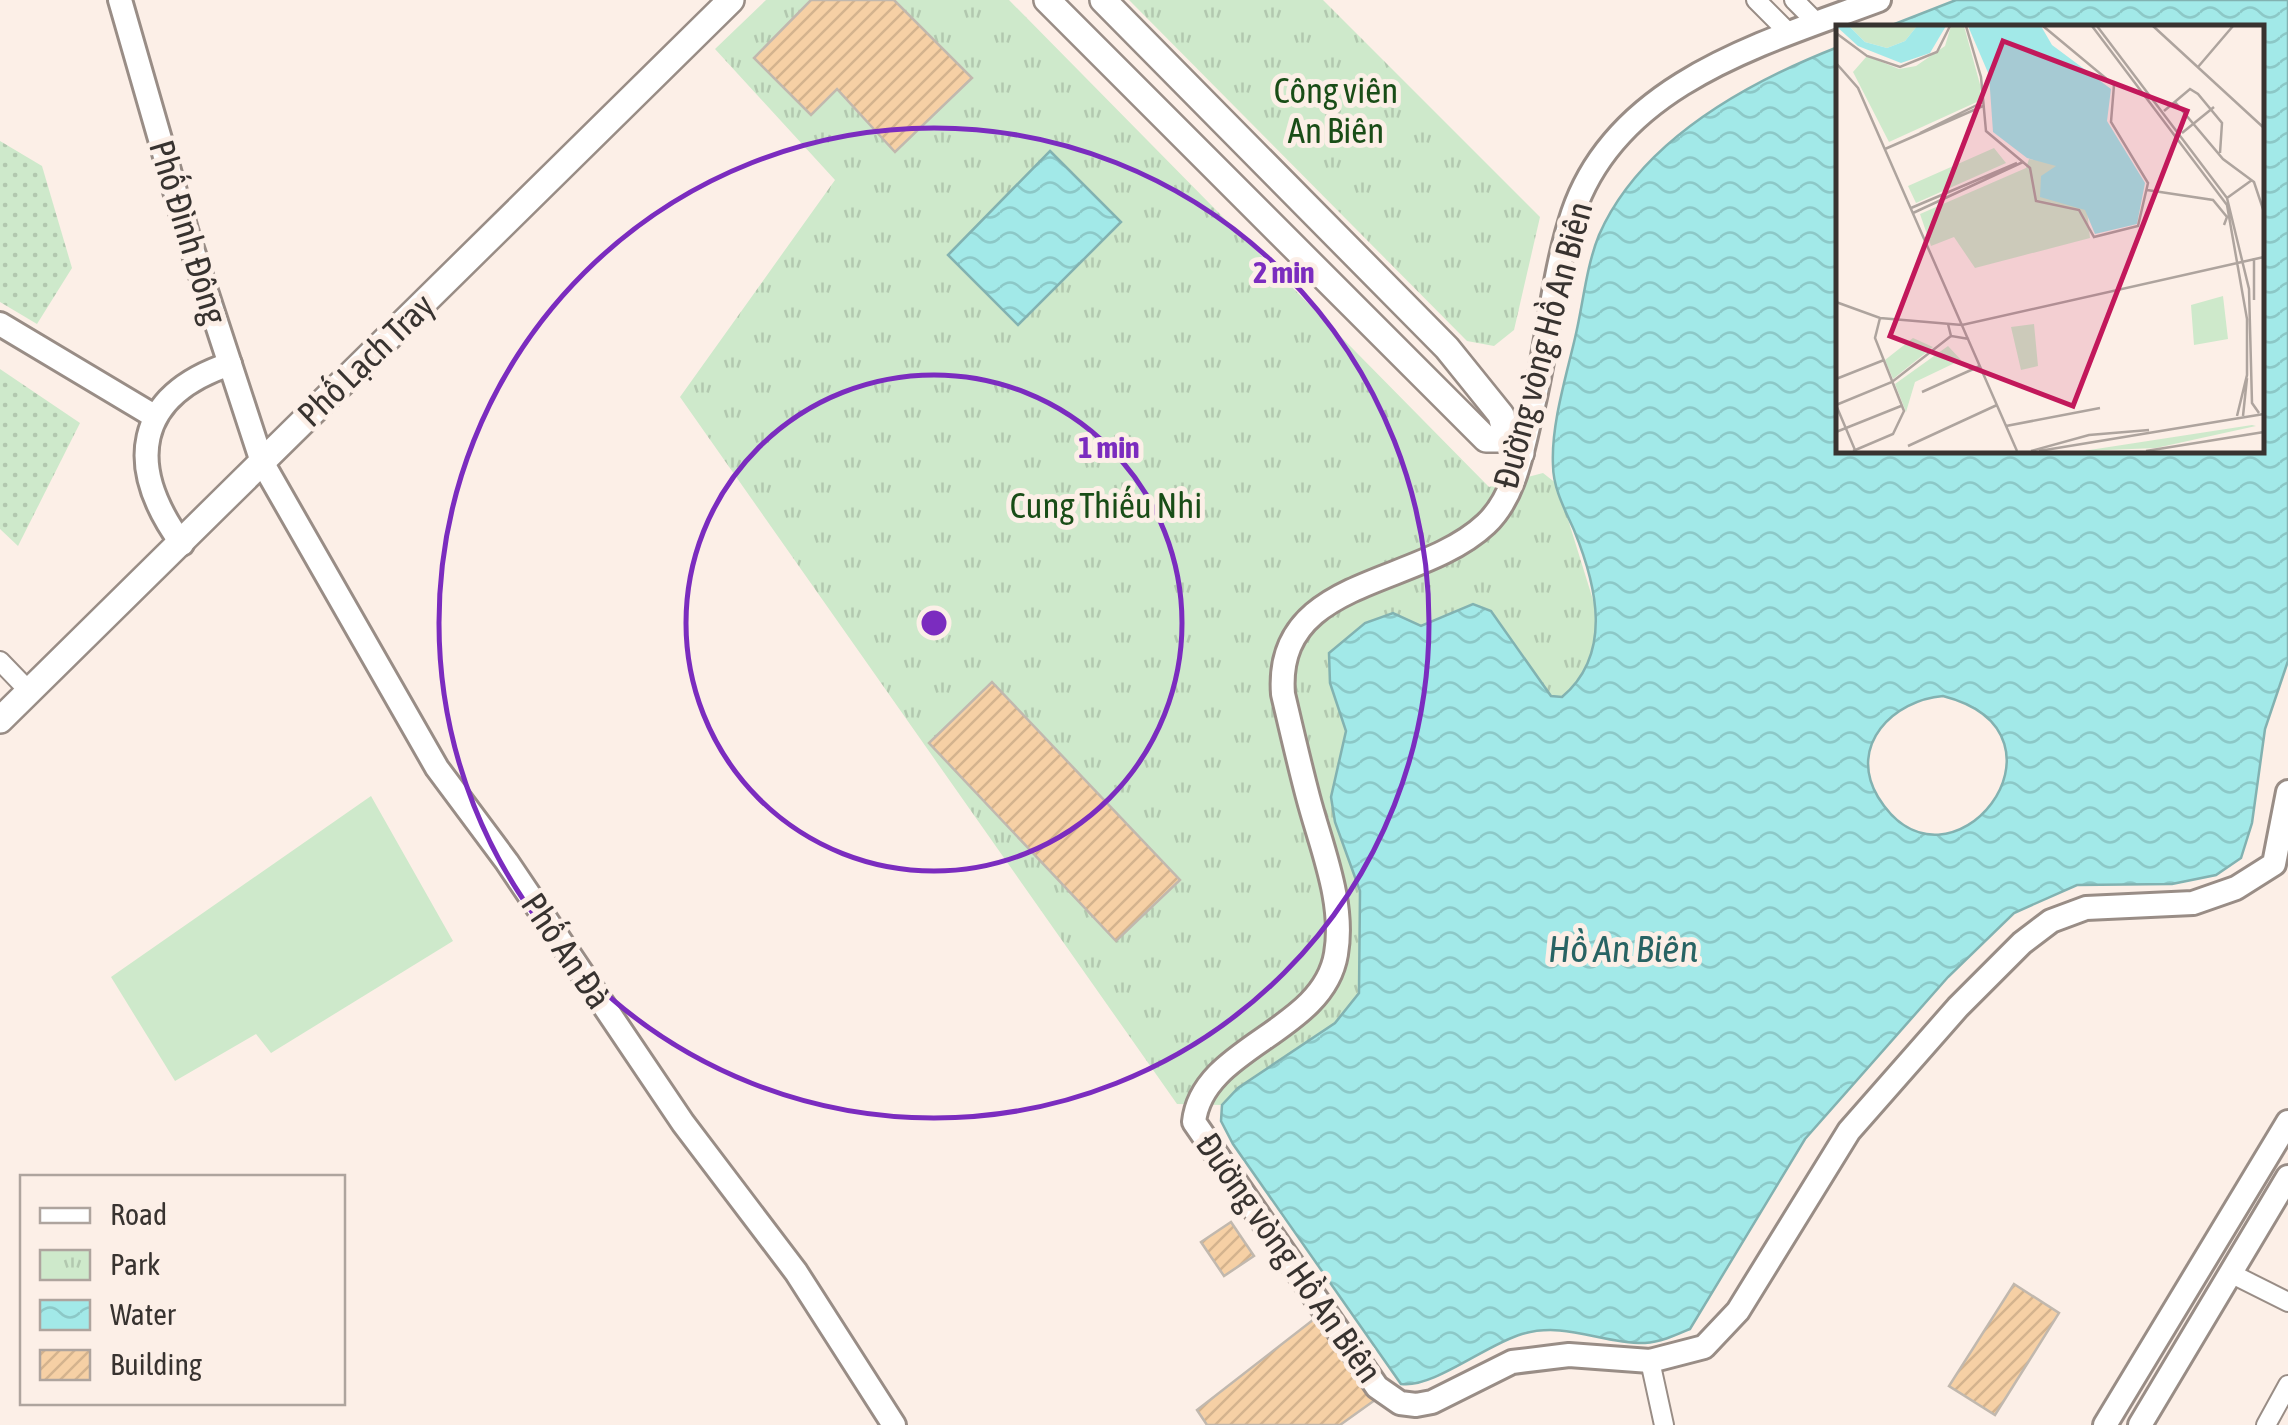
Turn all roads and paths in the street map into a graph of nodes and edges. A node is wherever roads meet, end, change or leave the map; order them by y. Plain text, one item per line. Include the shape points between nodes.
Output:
1 (120, 0) edge
2 (731, 0) edge
3 (1047, 0) edge
4 (1103, 0) edge
5 (1756, 0) edge
6 (1794, 0) edge
7 (1878, 0) edge
8 (1818, 23) junction
9 (1790, 34) junction
10 (1230, 129) junction
11 (1202, 155) junction
12 (0, 324) edge
13 (230, 364) junction
14 (154, 416) junction
15 (1514, 446) junction
16 (262, 462) junction
17 (182, 544) junction
18 (0, 661) edge
19 (29, 691) junction
20 (0, 720) edge
21 (2288, 792) edge
22 (2288, 1122) edge
23 (2288, 1177) edge
24 (2230, 1273) junction
25 (2288, 1302) edge
26 (1650, 1361) junction
27 (2288, 1385) edge
28 (894, 1425) edge
29 (1664, 1425) edge
30 (2105, 1425) edge
31 (2140, 1425) edge
32 (2266, 1425) edge

1 - 13 street, Phố Đình Đông
2 - 16 main road, Phố Lạch Tray
3 - 11 main road
4 - 10 main road
5 - 9 street
6 - 8 street
7 - 8 street, Đường vòng Hồ An Biên
8 - 9 street, Đường vòng Hồ An Biên
9 - 15 street, Đường vòng Hồ An Biên via 1678,85 1632,120 1590,174 1573,214
10 - 11 main road
10 - 15 main road via 1447,348 1501,415
11 - 15 main road via 1486,440
12 - 14 street
13 - 14 street via 193,376
13 - 16 street, Phố Đình Đông
14 - 17 street via 147,462 152,490
15 - 26 street, Đường vòng Hồ An Biên via 1497,513 1484,526 1429,563 1315,610 1292,636 1281,664 1283,694 1336,902 1336,952 1314,1001 1209,1083 1194,1122 1386,1396 1416,1405 1432,1402 1512,1362 1569,1355
16 - 17 main road, Phố Lạch Tray
16 - 28 street, Phố An Đà via 437,768 683,1123 796,1272
17 - 19 main road, Phố Lạch Tray
18 - 19 street
19 - 20 main road, Phố Lạch Tray
21 - 26 street, Đường vòng Hồ An Biên via 2274,864 2236,888 2193,903 2086,908 2051,921 2022,943 1849,1132 1738,1311 1704,1347
22 - 30 street
23 - 24 street
24 - 25 street
24 - 31 street
26 - 29 street
27 - 32 street

